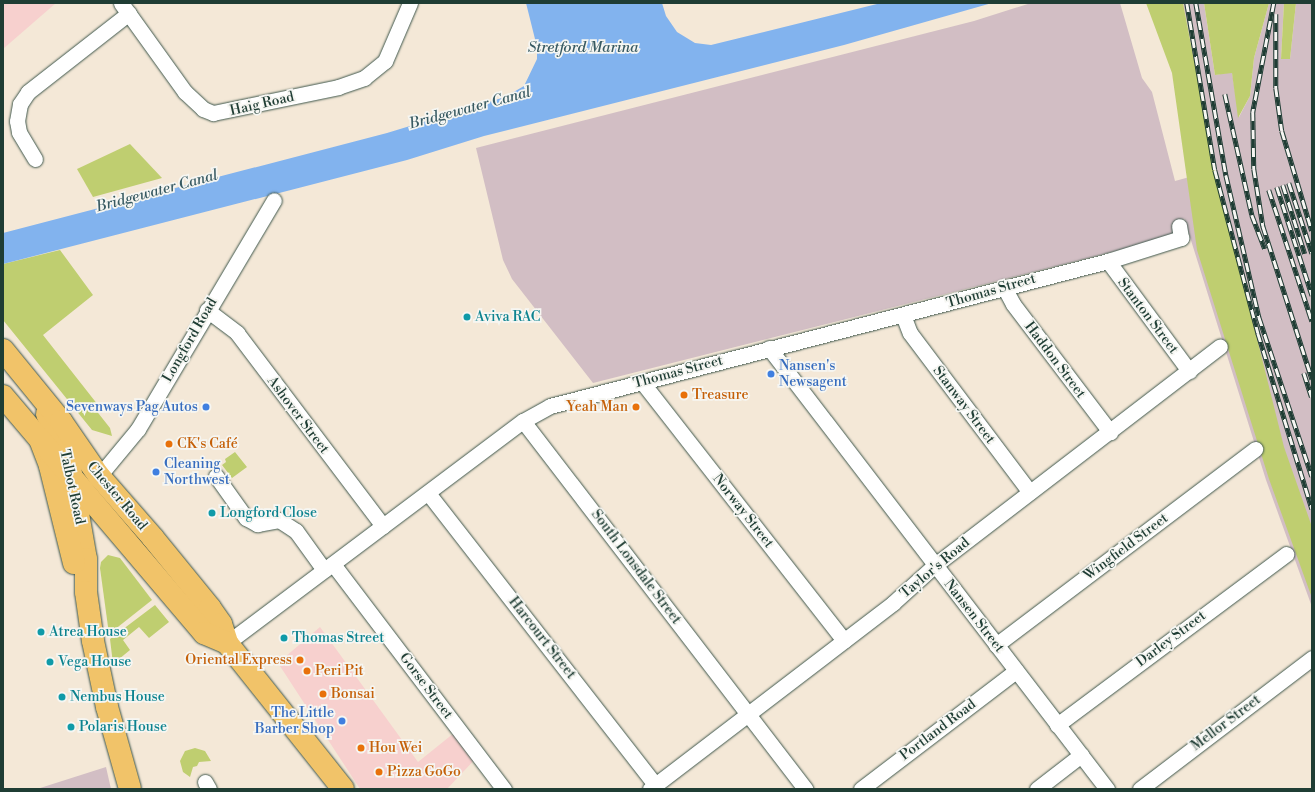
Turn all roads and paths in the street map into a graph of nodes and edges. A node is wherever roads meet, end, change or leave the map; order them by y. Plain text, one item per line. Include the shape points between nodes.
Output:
1 (410, 3) edge
2 (125, 8) edge
3 (35, 158) dead end
4 (274, 200) dead end
5 (1179, 226) dead end
6 (1108, 261) junction
7 (1004, 287) junction
8 (207, 310) junction
9 (903, 315) junction
10 (1220, 346) dead end
11 (769, 348) junction
12 (3, 358) edge
13 (1189, 371) junction
14 (642, 382) junction
15 (35, 388) junction
16 (3, 396) edge
17 (522, 421) junction
18 (1110, 432) junction
19 (38, 437) junction
20 (1255, 449) dead end
21 (99, 476) junction
22 (216, 476) dead end
23 (72, 478) junction
24 (1030, 492) junction
25 (428, 493) junction
26 (93, 502) junction
27 (383, 526) junction
28 (1286, 554) dead end
29 (935, 565) junction
30 (329, 567) junction
31 (86, 592) junction
32 (844, 641) junction
33 (227, 643) junction
34 (996, 645) junction
35 (1312, 658) edge
36 (1016, 670) junction
37 (747, 714) junction
38 (1057, 725) junction
39 (1081, 755) junction
40 (653, 787) edge
41 (130, 789) edge
42 (343, 789) edge
43 (504, 789) edge
44 (805, 789) edge
45 (861, 789) edge
46 (1037, 789) edge
47 (1107, 789) edge
48 (1140, 789) edge

1 - 2 street, Haig Road via 385,61 364,78 338,87 213,113 203,109 185,92
2 - 3 street via 28,92 20,104 16,121 19,132
4 - 8 street, Longford Road
5 - 6 street, Thomas Street via 1181,238
6 - 7 street, Thomas Street
6 - 13 street, Stanton Street
7 - 9 street, Thomas Street
7 - 18 street, Haddon Street via 1012,304
8 - 21 street, Longford Road via 138,429
8 - 27 street, Ashover Street via 238,333
9 - 11 street, Thomas Street
9 - 24 street, Stanway Street via 910,333
10 - 13 street, Taylor's Road
11 - 14 street, Thomas Street
11 - 29 street, Nansen Street
12 - 15 main road, Chester Road
13 - 18 street, Taylor's Road
14 - 17 street, Thomas Street via 550,406
14 - 32 street, Norway Street
15 - 21 main road, Chester Road
15 - 23 main road, Talbot Road via 64,447
16 - 19 main road, Chester Road
17 - 25 street, Thomas Street
17 - 37 street, South Lonsdale Street
18 - 24 street, Taylor's Road
19 - 23 main road, Chester Road
19 - 31 main road, Talbot Road via 50,466 74,563
20 - 34 street, Wingfield Street
21 - 26 main road
21 - 33 main road, Chester Road via 210,608 221,624
22 - 30 street via 246,518 257,524 279,520 296,531
23 - 26 main road, Chester Road
23 - 31 main road, Talbot Road via 86,559
24 - 29 street, Taylor's Road
25 - 27 street, Thomas Street
25 - 40 street, Harcourt Street
26 - 33 main road, Chester Road via 204,633
27 - 30 street, Thomas Street
28 - 38 street, Darley Street
29 - 32 street, Taylor's Road via 893,603
29 - 34 street, Nansen Street
30 - 33 street, Thomas Street
30 - 43 street, Gorse Street
31 - 41 main road, Talbot Road via 107,707
32 - 37 street, Taylor's Road
33 - 42 main road, Chester Road
34 - 36 street, Nansen Street
35 - 48 street, Mellor Street
36 - 38 street, Nansen Street
36 - 45 street, Portland Road
37 - 40 street, Taylor's Road
37 - 44 street, South Lonsdale Street
38 - 39 street, Nansen Street
39 - 46 street
39 - 47 street, Nansen Street

